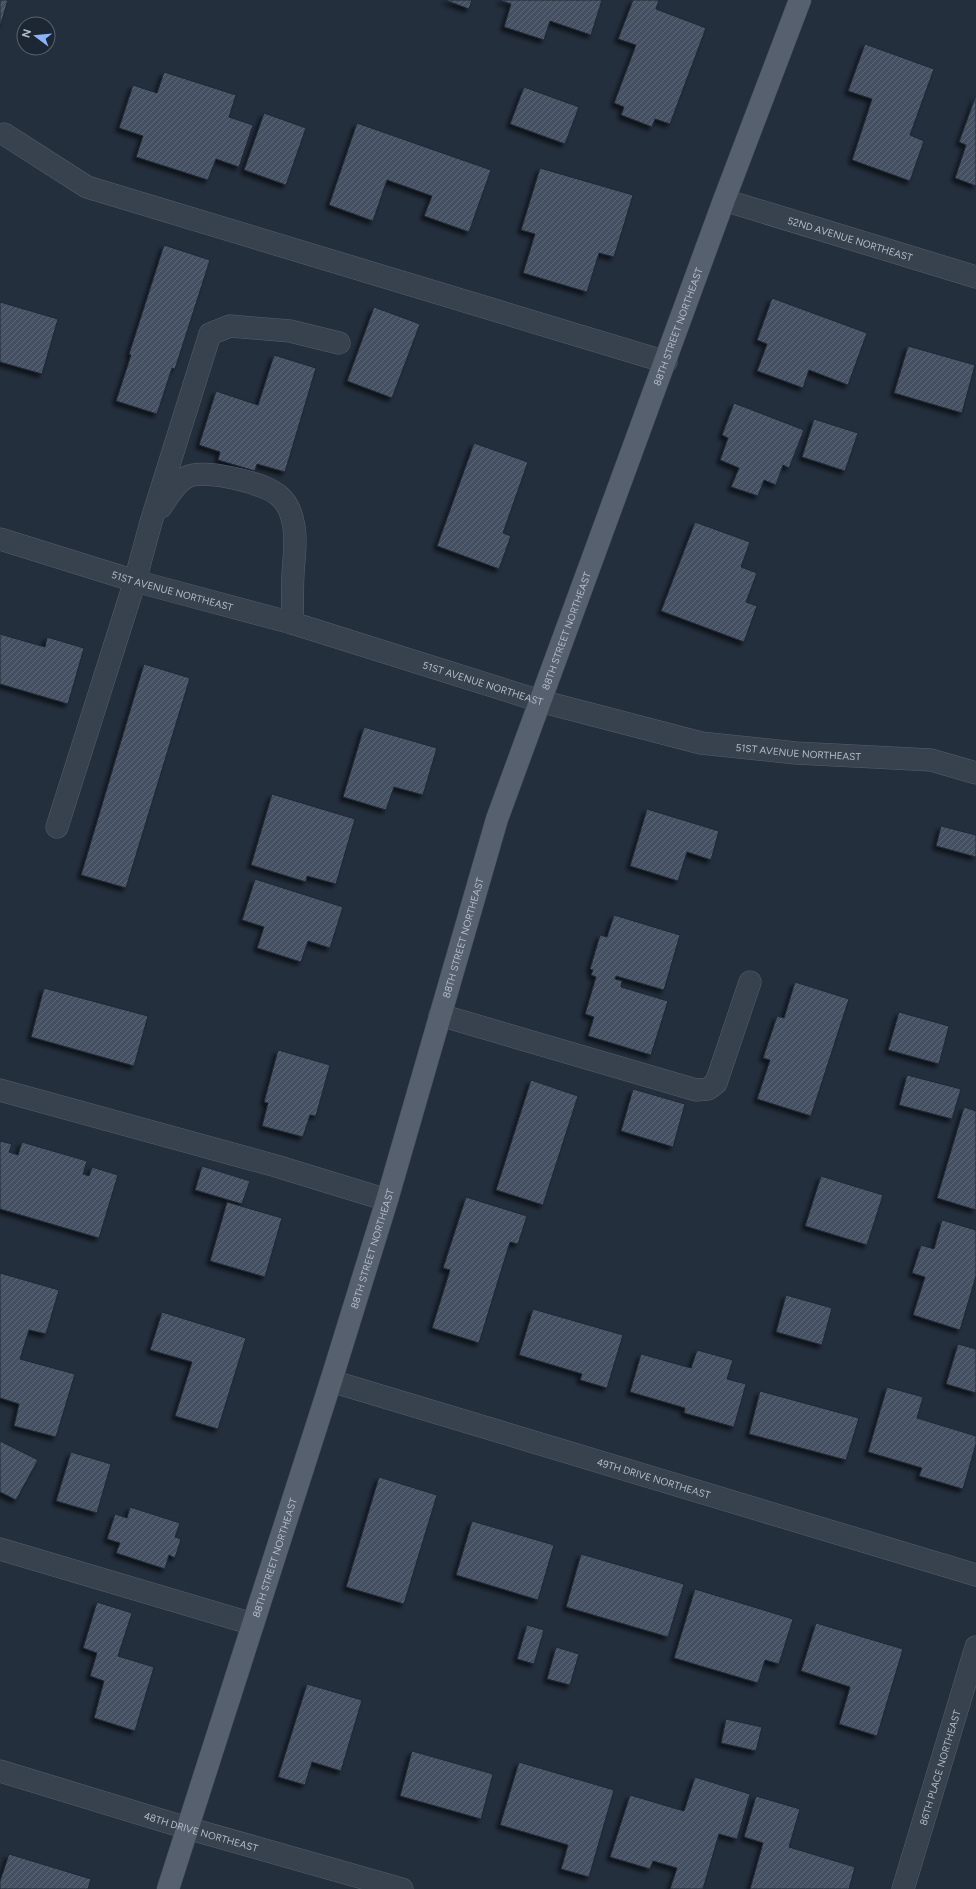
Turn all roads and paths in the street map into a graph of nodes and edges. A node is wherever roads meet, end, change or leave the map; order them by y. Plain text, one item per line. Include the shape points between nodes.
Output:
1 (800, 0) edge
2 (4, 134) dead end
3 (724, 200) junction
4 (976, 277) edge
5 (339, 343) dead end
6 (666, 362) junction
7 (151, 522) junction
8 (0, 539) edge
9 (135, 581) junction
10 (292, 623) junction
11 (540, 701) junction
12 (976, 773) edge
13 (57, 826) dead end
14 (750, 982) dead end
15 (440, 1015) junction
16 (0, 1090) edge
17 (387, 1200) junction
18 (331, 1381) junction
19 (0, 1549) edge
20 (976, 1575) edge
21 (253, 1624) junction
22 (976, 1646) edge
23 (0, 1771) edge
24 (187, 1828) junction
25 (168, 1889) edge
26 (402, 1889) edge
27 (903, 1889) edge

1 - 3 main road, 88TH STREET NORTHEAST
2 - 6 street via 87,187
3 - 4 street, 52ND AVENUE NORTHEAST
3 - 6 main road, 88TH STREET NORTHEAST
5 - 7 street via 290,331 230,326 210,334
6 - 11 main road, 88TH STREET NORTHEAST
7 - 9 street
7 - 10 street via 173,490 187,476 204,474 243,480 278,495 287,506 293,522
8 - 9 street, 51ST AVENUE NORTHEAST
9 - 10 street, 51ST AVENUE NORTHEAST
9 - 13 street
10 - 11 street, 51ST AVENUE NORTHEAST
11 - 12 street, 51ST AVENUE NORTHEAST via 701,743 796,753 931,760
11 - 15 main road, 88TH STREET NORTHEAST via 498,819
14 - 15 street via 716,1083 708,1088 696,1090
15 - 17 main road, 88TH STREET NORTHEAST
16 - 17 street via 276,1166
17 - 18 main road, 88TH STREET NORTHEAST
18 - 20 street, 49TH DRIVE NORTHEAST
18 - 21 main road, 88TH STREET NORTHEAST
19 - 21 street
21 - 24 main road, 88TH STREET NORTHEAST
22 - 27 street, 86TH PLACE NORTHEAST
23 - 24 street, 48TH DRIVE NORTHEAST
24 - 25 main road, 88TH STREET NORTHEAST
24 - 26 street, 48TH DRIVE NORTHEAST

